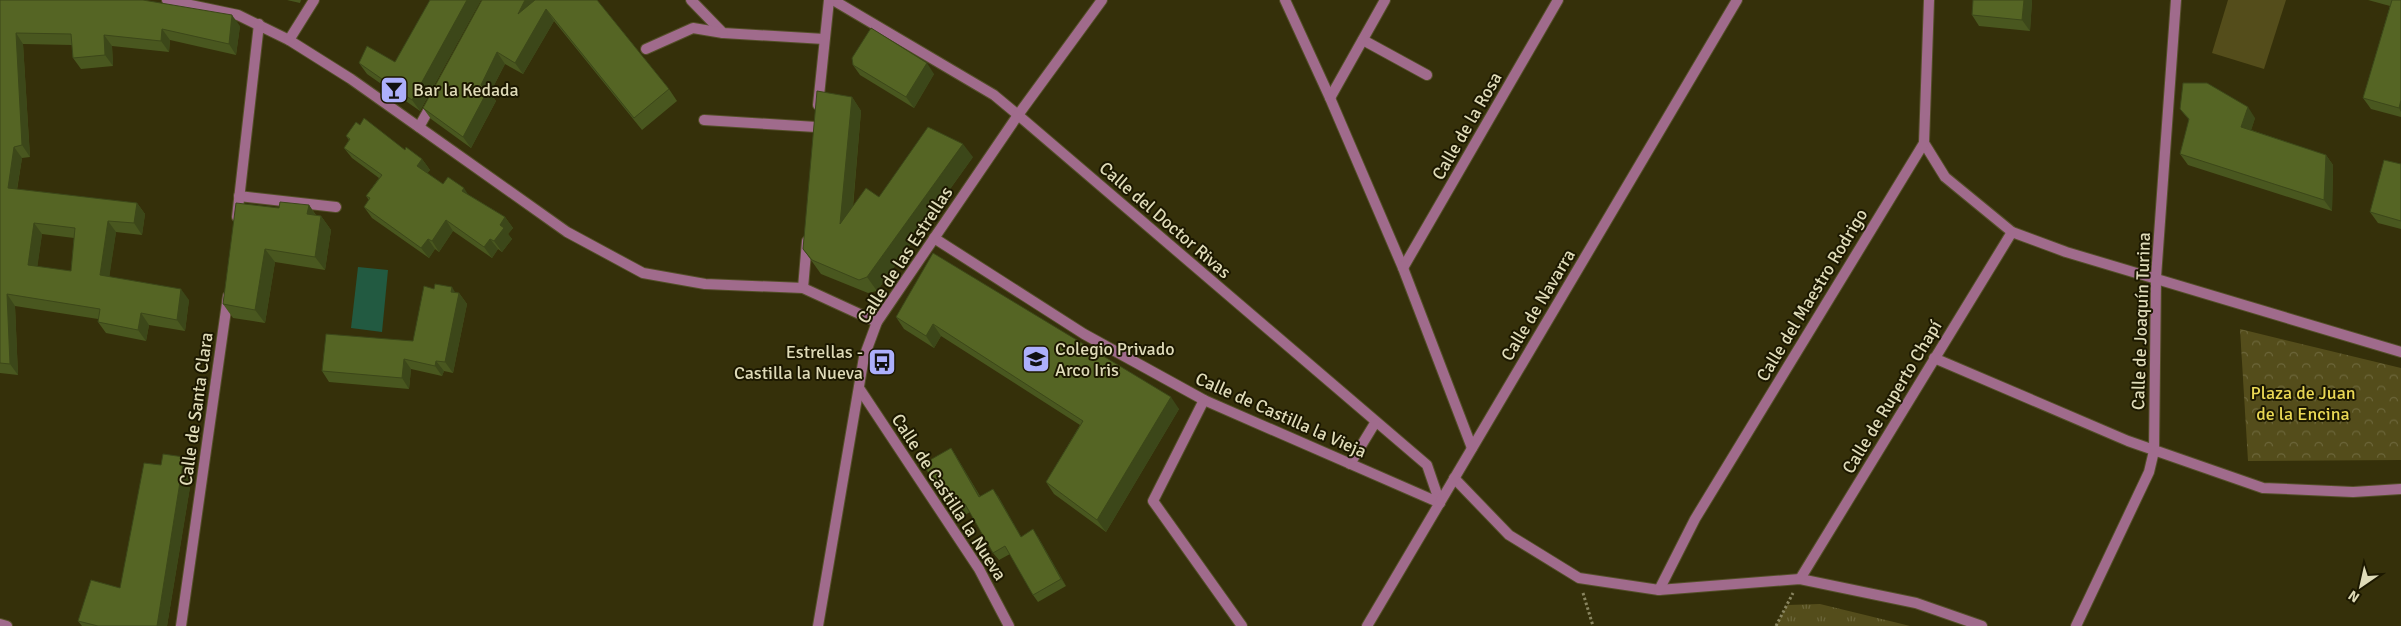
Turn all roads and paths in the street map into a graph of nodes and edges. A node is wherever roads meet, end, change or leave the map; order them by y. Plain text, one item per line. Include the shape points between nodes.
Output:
1 (167, 0) edge
2 (314, 0) edge
3 (691, 0) edge
4 (829, 0) edge
5 (833, 0) edge
6 (1102, 0) edge
7 (1285, 0) edge
8 (1385, 0) edge
9 (1558, 0) edge
10 (1737, 0) edge
11 (1929, 0) edge
12 (2176, 0) edge
13 (259, 24) junction
14 (723, 33) junction
15 (824, 39) junction
16 (289, 40) junction
17 (1363, 40) junction
18 (646, 49) dead end
19 (1427, 75) dead end
20 (438, 94) edge
21 (1330, 98) junction
22 (1018, 115) junction
23 (704, 120) dead end
24 (419, 128) junction
25 (1924, 143) junction
26 (239, 196) junction
27 (336, 207) dead end
28 (236, 225) edge
29 (808, 231) edge
30 (2012, 232) junction
31 (934, 238) junction
32 (1403, 268) junction
33 (2156, 277) junction
34 (229, 282) edge
35 (803, 288) junction
36 (877, 322) junction
37 (2401, 352) edge
38 (1934, 358) junction
39 (859, 388) junction
40 (1204, 400) junction
41 (1376, 423) junction
42 (1472, 448) junction
43 (2154, 451) junction
44 (1350, 464) junction
45 (1454, 478) junction
46 (2401, 489) edge
47 (1440, 503) junction
48 (1579, 578) junction
49 (1800, 579) junction
50 (1658, 590) junction
51 (0, 624) edge
52 (7, 626) edge
53 (181, 626) edge
54 (818, 626) edge
55 (1009, 626) edge
56 (1242, 626) edge
57 (1367, 626) edge
58 (1593, 626) edge
59 (1776, 626) edge
60 (1982, 626) edge
61 (2076, 626) edge

1 - 13 street via 238,15
2 - 16 street
3 - 14 street
4 - 15 street
5 - 22 street, Calle del Doctor Rivas via 994,95
6 - 22 street, Calle de las Estrellas
7 - 21 street
8 - 17 street
9 - 32 street, Calle de la Rosa
10 - 42 street, Calle de Navarra
11 - 25 street, Calle del Maestro Rodrigo
12 - 33 street, Calle de Joaquín Turina
13 - 16 street
13 - 26 street
14 - 15 street
14 - 18 street via 693,28
15 - 23 street via 816,132
16 - 24 street
17 - 19 street
17 - 21 street
20 - 24 street
21 - 32 street
22 - 31 street, Calle de las Estrellas
22 - 41 street, Calle del Doctor Rivas
24 - 35 street via 567,232 643,273 705,284
25 - 30 street via 1945,177
25 - 50 street, Calle del Maestro Rodrigo via 1695,519
26 - 27 street
26 - 28 street
29 - 35 street
30 - 33 street via 2066,252
30 - 38 street, Calle de Ruperto Chapí
31 - 36 street, Calle de las Estrellas
31 - 40 street, Calle de Castilla la Vieja via 1084,334
32 - 42 street
33 - 37 street
33 - 43 street, Calle de Joaquín Turina
34 - 53 street, Calle de Santa Clara
35 - 36 street
36 - 39 street, Calle de las Estrellas via 864,357
38 - 43 street
38 - 49 street, Calle de Ruperto Chapí
39 - 54 street, Calle de las Estrellas
39 - 55 street, Calle de Castilla la Nueva via 979,570
40 - 44 street, Calle de Castilla la Vieja
40 - 56 street via 1153,501
41 - 44 street
41 - 47 street, Calle del Doctor Rivas via 1427,465
42 - 45 street, Calle de Navarra
43 - 46 street via 2263,488 2353,492
43 - 61 street, Calle de Joaquín Turina via 2150,472
44 - 47 street, Calle de Castilla la Vieja
45 - 47 street, Calle de Navarra
45 - 48 street via 1509,535
47 - 57 street, Calle de Navarra
48 - 50 street
48 - 58 path
49 - 50 street
49 - 59 path
49 - 60 street via 1916,603
51 - 52 street

